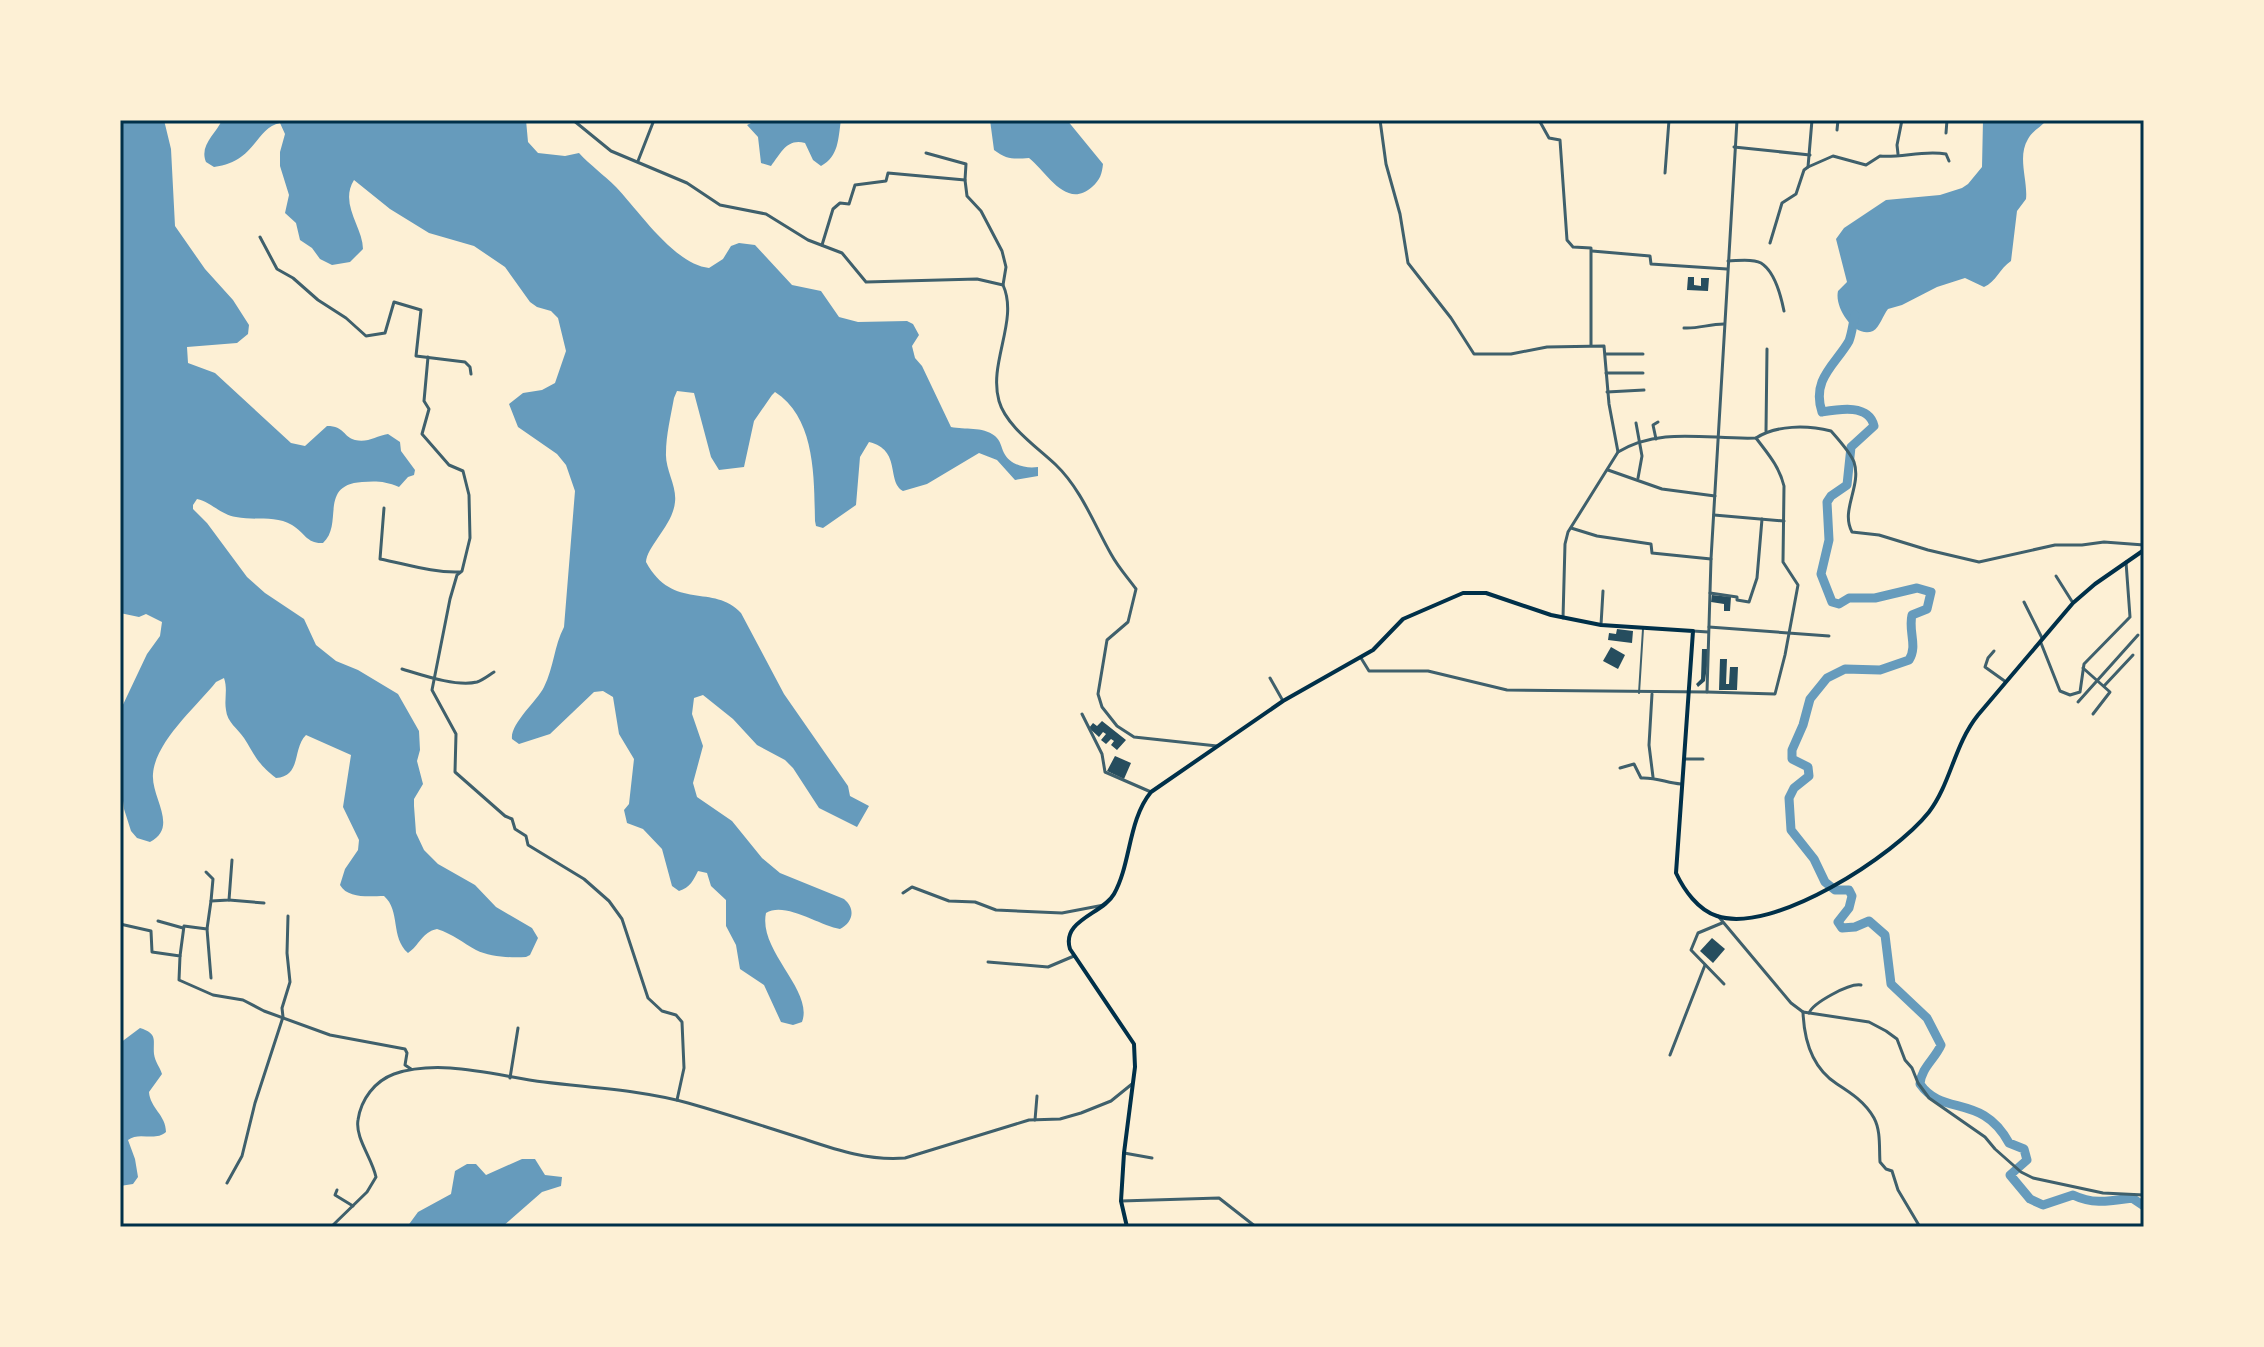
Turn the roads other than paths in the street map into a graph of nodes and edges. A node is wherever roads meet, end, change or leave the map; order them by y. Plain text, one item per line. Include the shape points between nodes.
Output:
1 (573, 120) edge
2 (654, 120) edge
3 (1380, 120) edge
4 (1539, 120) edge
5 (1669, 120) edge
6 (1678, 120) edge
7 (1706, 120) edge
8 (1737, 120) edge
9 (1812, 120) edge
10 (1838, 120) edge
11 (1902, 120) edge
12 (1947, 120) edge
13 (1837, 130) dead end
14 (1946, 133) dead end
15 (1734, 147) junction
16 (926, 153) dead end
17 (1898, 154) junction
18 (1810, 155) junction
19 (638, 161) junction
20 (1949, 161) dead end
21 (1808, 167) junction
22 (1665, 173) dead end
23 (965, 180) junction
24 (260, 237) dead end
25 (1770, 243) dead end
26 (822, 245) junction
27 (1592, 251) junction
28 (1728, 261) junction
29 (1727, 269) junction
30 (1003, 285) junction
31 (1784, 311) dead end
32 (1724, 324) junction
33 (1684, 328) dead end
34 (1591, 345) junction
35 (1767, 349) dead end
36 (1606, 354) junction
37 (1643, 354) dead end
38 (428, 357) junction
39 (1606, 373) junction
40 (1643, 373) dead end
41 (471, 374) dead end
42 (1644, 390) dead end
43 (1607, 392) junction
44 (1658, 422) dead end
45 (1636, 423) dead end
46 (1766, 431) junction
47 (1719, 438) junction
48 (1756, 438) junction
49 (1656, 439) junction
50 (1640, 444) junction
51 (1618, 452) junction
52 (1607, 469) junction
53 (1638, 479) junction
54 (1715, 496) junction
55 (384, 508) dead end
56 (1714, 515) junction
57 (1762, 519) junction
58 (1784, 521) junction
59 (1571, 528) junction
60 (2144, 548) edge
61 (1711, 559) junction
62 (2126, 562) junction
63 (462, 572) junction
64 (2056, 576) dead end
65 (1603, 591) dead end
66 (1710, 593) junction
67 (2024, 602) dead end
68 (2073, 603) junction
69 (1563, 618) junction
70 (1601, 625) junction
71 (1643, 628) junction
72 (1708, 629) junction
73 (1693, 631) junction
74 (1789, 633) junction
75 (2138, 635) dead end
76 (1829, 636) dead end
77 (2042, 641) junction
78 (1994, 651) dead end
79 (2133, 655) dead end
80 (1361, 658) junction
81 (2083, 668) junction
82 (402, 669) dead end
83 (494, 672) dead end
84 (1270, 678) dead end
85 (435, 679) junction
86 (2096, 680) junction
87 (2006, 682) junction
88 (2104, 686) junction
89 (1707, 692) junction
90 (1639, 693) junction
91 (1652, 693) junction
92 (1690, 693) junction
93 (1283, 701) junction
94 (2078, 702) dead end
95 (1082, 714) dead end
96 (2093, 714) dead end
97 (1217, 746) junction
98 (1684, 759) junction
99 (1703, 759) dead end
100 (1620, 768) dead end
101 (1653, 777) junction
102 (1682, 784) junction
103 (1151, 792) junction
104 (232, 860) dead end
105 (206, 872) dead end
106 (903, 893) dead end
107 (229, 900) junction
108 (211, 901) junction
109 (264, 903) dead end
110 (1105, 904) junction
111 (288, 916) dead end
112 (1718, 916) junction
113 (158, 921) dead end
114 (1722, 923) junction
115 (120, 924) edge
116 (183, 928) junction
117 (207, 929) junction
118 (180, 956) junction
119 (1074, 956) junction
120 (988, 962) dead end
121 (1705, 965) junction
122 (211, 978) dead end
123 (1724, 984) dead end
124 (1861, 985) dead end
125 (1803, 1012) junction
126 (1809, 1013) junction
127 (283, 1017) junction
128 (518, 1028) dead end
129 (1670, 1055) dead end
130 (413, 1069) junction
131 (510, 1078) junction
132 (1132, 1084) junction
133 (1037, 1096) dead end
134 (677, 1100) junction
135 (1035, 1120) junction
136 (1124, 1153) junction
137 (1152, 1158) dead end
138 (227, 1183) dead end
139 (337, 1190) dead end
140 (2144, 1195) edge
141 (1121, 1201) junction
142 (353, 1206) junction
143 (331, 1227) edge
144 (1127, 1227) edge
145 (1256, 1227) edge
146 (1920, 1227) edge

1 - 19 street via 609,150
2 - 19 street
3 - 34 street via 1408,263 1473,354
4 - 27 street via 1549,138 1560,140 1567,240
5 - 22 street
6 - 7 street
8 - 15 street
9 - 18 street
10 - 13 street
11 - 17 street
12 - 14 street
15 - 18 street
15 - 28 street
16 - 23 street via 966,164
17 - 20 street via 1944,153
17 - 21 street via 1866,165 1831,157
18 - 21 street
19 - 26 street via 720,205 766,214
21 - 25 street via 1796,194 1782,203
23 - 26 street via 888,173 886,181 857,184 849,204 833,209
23 - 30 street via 967,196 1002,251
24 - 38 street via 277,269 366,336 385,333 394,302 421,310 416,354
26 - 30 street via 848,257 868,283 977,279
27 - 29 street via 1650,256 1651,264
27 - 34 street
28 - 29 street
28 - 31 street via 1762,264
29 - 32 street
30 - 97 street via 1007,301 997,378 1001,406 1060,469 1136,589 1128,622 1107,640 1098,694 1102,707 1134,737
32 - 33 street
32 - 47 street
34 - 36 street via 1603,345
35 - 46 street
36 - 37 street
36 - 39 street
38 - 41 street via 465,362
38 - 63 street via 424,401 429,409 422,434 449,465 461,470 469,495 470,538
39 - 40 street
39 - 43 street
42 - 43 street
43 - 51 street
44 - 49 street via 1653,425
45 - 50 street
46 - 48 street
46 - 60 street via 1831,431 1854,462 1848,516 1852,532 1979,562 2055,545 2104,542
47 - 48 street
47 - 49 street
47 - 54 street
48 - 58 street via 1781,475
49 - 50 street
50 - 51 street
50 - 53 street
51 - 52 street
52 - 53 street
52 - 59 street
53 - 54 street via 1671,491
54 - 56 street
55 - 63 street via 380,559
56 - 57 street
56 - 61 street
57 - 58 street
57 - 66 street via 1757,578 1749,602
58 - 74 street via 1783,562 1798,586
59 - 61 street via 1651,544 1652,553
59 - 69 street via 1565,544
60 - 62 main road
61 - 66 street
62 - 68 main road
62 - 81 street via 2130,617
63 - 85 street via 450,599
64 - 68 street
65 - 70 street
66 - 72 street
67 - 77 street
68 - 77 main road
69 - 70 main road
69 - 80 main road via 1486,593 1463,593 1403,619
70 - 71 main road
71 - 73 main road
71 - 90 street
72 - 73 street
72 - 74 street
72 - 89 street
73 - 92 main road
74 - 76 street
74 - 89 street via 1773,695
75 - 86 street
77 - 81 street via 2062,693 2080,692
77 - 87 main road
78 - 87 street via 1984,666
79 - 88 street
80 - 90 street via 1369,671 1428,671 1507,690
80 - 93 main road
81 - 86 street
82 - 85 street
83 - 85 street via 477,682
84 - 93 street
85 - 134 street via 433,695 456,734 458,778 512,819 528,845 609,901 622,919 648,998 682,1022 684,1068
86 - 88 street
86 - 94 street
87 - 112 main road via 1965,731 1928,814 1888,852 1769,916
88 - 96 street via 2109,694
89 - 92 street
90 - 91 street
91 - 92 street
91 - 101 street
92 - 98 main road
93 - 97 main road
95 - 103 street via 1105,772
97 - 103 main road
98 - 99 street
98 - 102 main road
100 - 101 street via 1634,764 1641,778
101 - 102 street
102 - 112 main road via 1676,873 1692,898
103 - 110 main road via 1116,891
104 - 107 street
105 - 108 street via 213,879
106 - 110 street via 912,887 949,901 1005,911 1062,913
107 - 108 street
107 - 109 street
108 - 117 street
110 - 119 main road via 1070,931 1068,944
111 - 127 street via 290,982
112 - 114 street
113 - 116 street
114 - 121 street via 1698,933 1691,950
114 - 125 street
115 - 118 street via 151,931 152,952
116 - 117 street
116 - 118 street
117 - 122 street
118 - 127 street via 179,980
119 - 120 street via 1048,967
119 - 132 main road via 1134,1044
121 - 123 street
121 - 129 street
124 - 126 street via 1846,987
125 - 126 street
125 - 146 street via 1803,1030 1814,1059 1874,1118 1880,1162 1892,1171
126 - 140 street via 1869,1022 1897,1039 1929,1098 1985,1137 2021,1172 2103,1193
127 - 130 street via 330,1035 405,1049 405,1065
127 - 138 street via 242,1156
128 - 131 street
130 - 131 street
130 - 142 street via 379,1082 366,1098 358,1129 376,1177
131 - 134 street
132 - 135 street via 1101,1106 1060,1119
132 - 136 main road
133 - 135 street
134 - 135 street via 877,1159 905,1158
136 - 137 street
136 - 141 main road
139 - 142 street via 335,1195
141 - 144 main road
141 - 145 street via 1219,1198
142 - 143 street

